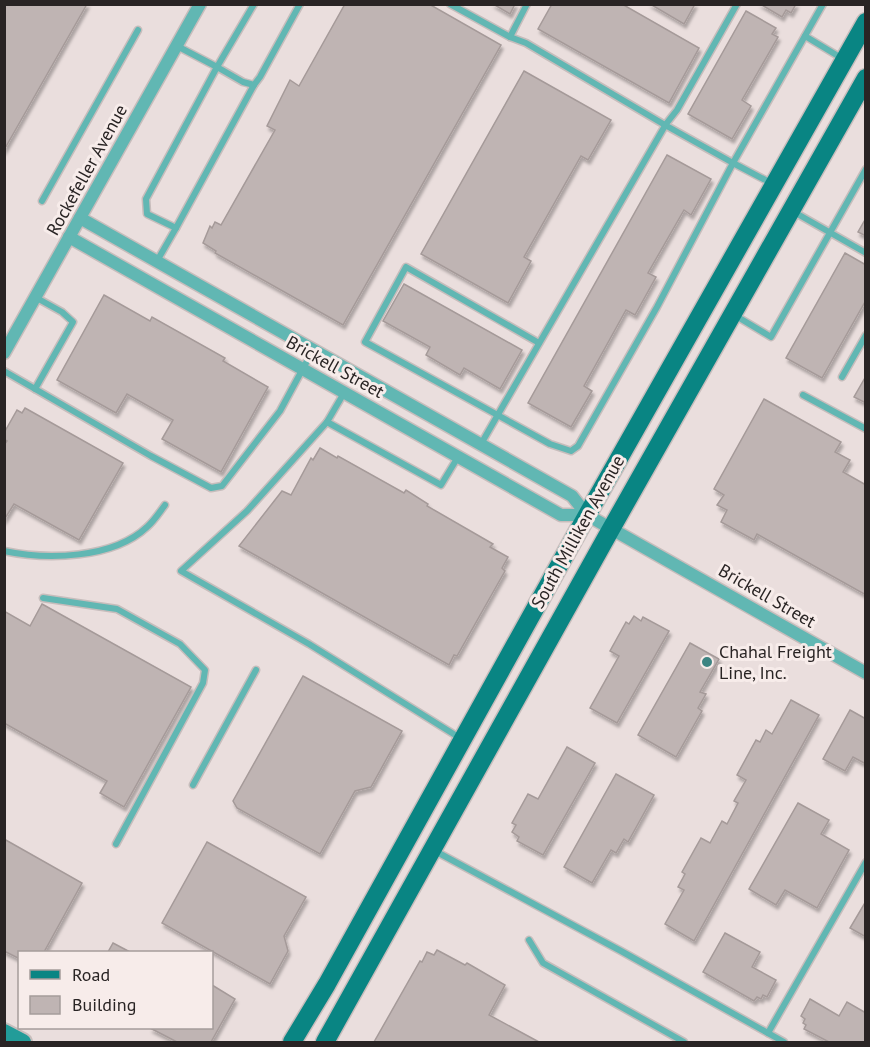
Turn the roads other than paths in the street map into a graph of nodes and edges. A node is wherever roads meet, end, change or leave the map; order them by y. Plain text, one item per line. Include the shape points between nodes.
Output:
1 (200, 4) edge
2 (254, 4) edge
3 (300, 4) edge
4 (450, 4) edge
5 (527, 4) edge
6 (737, 4) edge
7 (823, 4) edge
8 (866, 22) edge
9 (138, 30) dead end
10 (805, 36) junction
11 (510, 37) junction
12 (177, 46) junction
13 (844, 59) junction
14 (217, 67) junction
15 (864, 83) edge
16 (254, 85) junction
17 (665, 125) junction
18 (734, 163) junction
19 (866, 169) edge
20 (774, 184) junction
21 (42, 201) dead end
22 (791, 210) junction
23 (80, 218) junction
24 (176, 228) junction
25 (830, 232) junction
26 (69, 237) junction
27 (866, 253) edge
28 (157, 262) junction
29 (35, 297) junction
30 (732, 314) junction
31 (866, 336) edge
32 (539, 343) junction
33 (313, 350) junction
34 (4, 353) edge
35 (303, 369) junction
36 (4, 371) edge
37 (842, 377) dead end
38 (35, 389) junction
39 (345, 393) junction
40 (803, 394) dead end
41 (498, 415) junction
42 (327, 422) junction
43 (866, 429) edge
44 (481, 444) junction
45 (458, 457) junction
46 (165, 506) dead end
47 (587, 515) junction
48 (611, 529) junction
49 (4, 551) edge
50 (43, 598) dead end
51 (256, 670) dead end
52 (866, 672) edge
53 (463, 740) junction
54 (193, 785) dead end
55 (116, 844) dead end
56 (432, 850) junction
57 (866, 862) edge
58 (529, 940) dead end
59 (4, 1032) edge
60 (768, 1033) junction
61 (23, 1042) edge
62 (292, 1042) edge
63 (325, 1042) edge
64 (684, 1042) edge
65 (784, 1042) edge

1 - 12 street, Rockefeller Avenue
2 - 14 lane
3 - 16 lane
4 - 11 lane
5 - 11 lane
6 - 17 lane
7 - 10 lane
8 - 13 main road, South Milliken Avenue
9 - 21 lane
10 - 13 lane
10 - 18 lane
11 - 17 lane
12 - 14 lane
12 - 23 street, Rockefeller Avenue
13 - 20 main road, South Milliken Avenue
14 - 16 lane
14 - 24 lane via 146,199 147,214
15 - 22 main road, South Milliken Avenue
16 - 24 lane
17 - 18 lane
17 - 32 lane
18 - 20 lane
18 - 41 lane via 578,446 571,451 550,444
19 - 25 lane
20 - 47 main road, South Milliken Avenue
22 - 25 lane
22 - 30 main road, South Milliken Avenue
23 - 26 street, Rockefeller Avenue
23 - 28 street, Brickell Street
24 - 28 lane
25 - 27 lane
25 - 30 lane via 771,337
26 - 29 street, Rockefeller Avenue
26 - 35 street, Brickell Street
28 - 33 street, Brickell Street
29 - 34 street, Rockefeller Avenue
29 - 38 lane via 73,322
30 - 48 main road, South Milliken Avenue
31 - 37 lane
32 - 41 lane
32 - 41 lane via 406,267 365,342
33 - 35 lane
33 - 44 street, Brickell Street
35 - 38 lane via 280,411 222,486 211,488
35 - 39 street, Brickell Street
36 - 38 lane
39 - 42 lane
39 - 45 street, Brickell Street
40 - 43 lane
41 - 44 lane
42 - 45 lane via 441,485
42 - 53 lane via 247,511 182,571
44 - 47 street, Brickell Street via 572,496
45 - 47 street, Brickell Street via 561,515
46 - 49 lane via 146,529 82,555
47 - 48 street, Brickell Street
47 - 53 main road, South Milliken Avenue
48 - 52 street, Brickell Street
48 - 56 main road, South Milliken Avenue
50 - 55 lane via 117,609 180,644 205,670 203,683
51 - 54 lane
53 - 62 main road, South Milliken Avenue
56 - 60 lane
56 - 63 main road, South Milliken Avenue
57 - 60 lane
58 - 64 lane via 543,963
59 - 61 main road
60 - 65 lane

